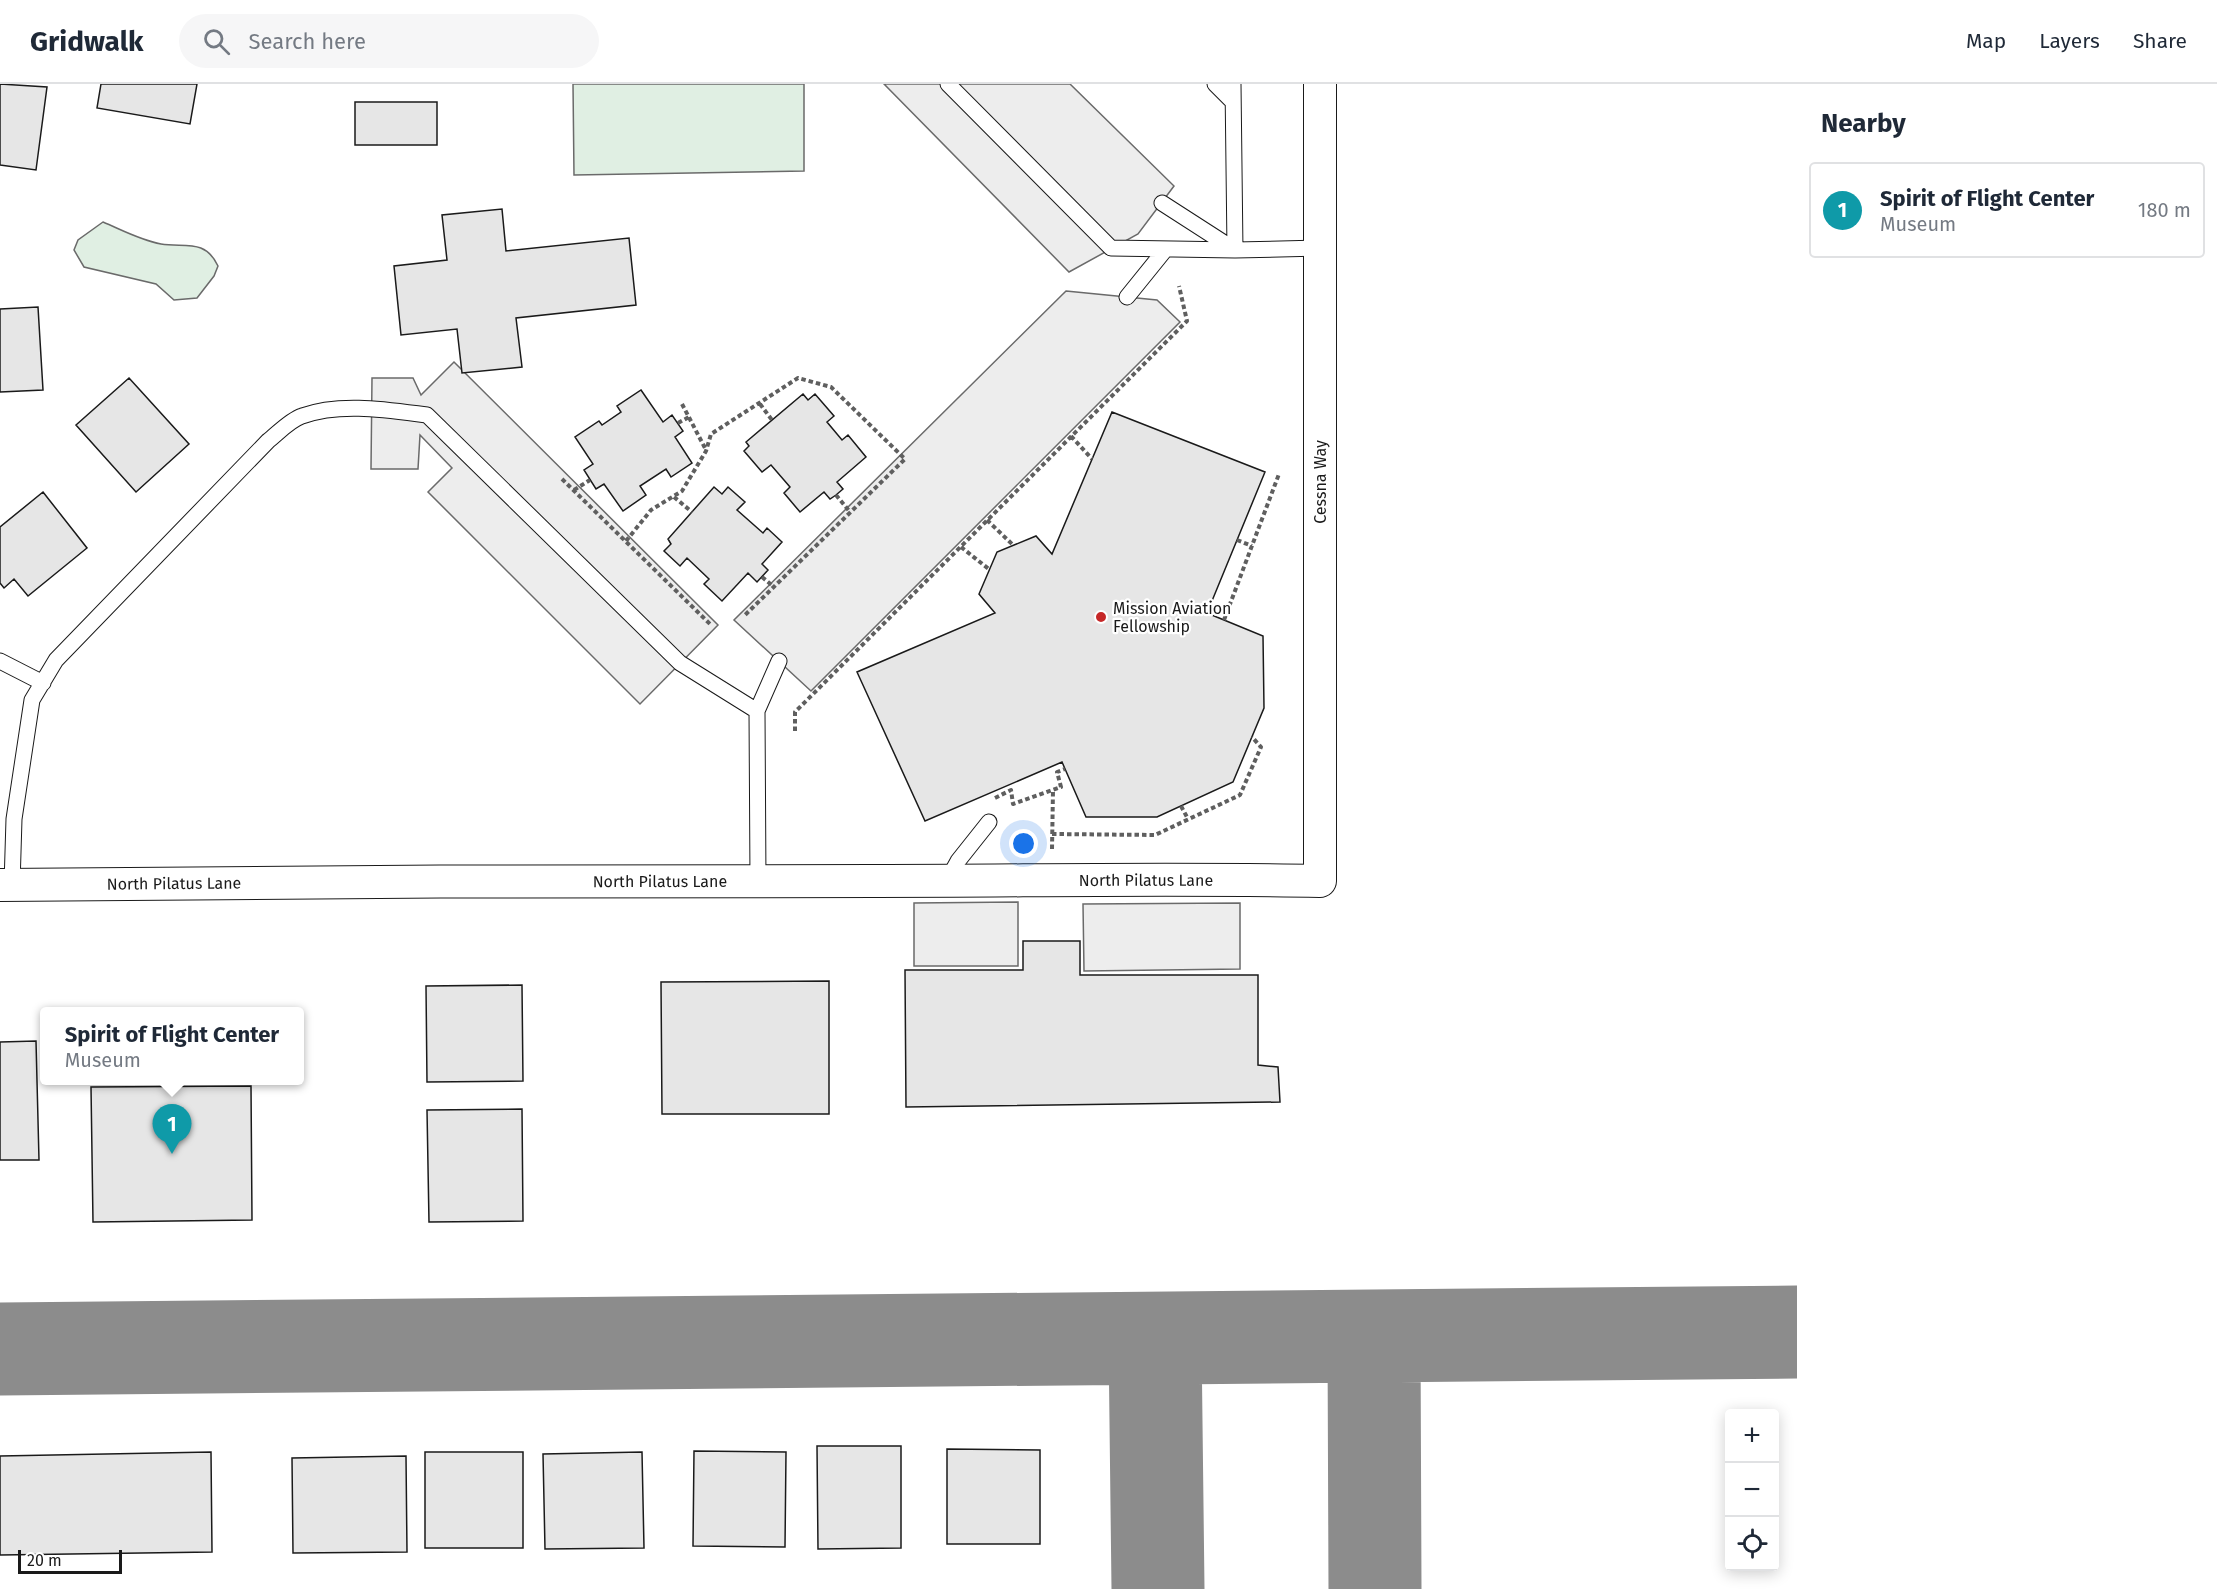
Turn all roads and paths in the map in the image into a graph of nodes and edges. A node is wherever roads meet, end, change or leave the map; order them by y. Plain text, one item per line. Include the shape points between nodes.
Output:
1 (948, 84) edge
2 (1215, 84) edge
3 (1233, 84) edge
4 (1320, 84) edge
5 (1233, 102) junction
6 (1162, 202) dead end
7 (1320, 248) junction
8 (1165, 250) junction
9 (1235, 250) junction
10 (1179, 285) dead end
11 (1127, 297) dead end
12 (682, 404) dead end
13 (760, 404) junction
14 (689, 417) junction
15 (772, 420) dead end
16 (678, 423) dead end
17 (1071, 436) junction
18 (706, 451) junction
19 (1092, 459) dead end
20 (1279, 474) dead end
21 (562, 478) dead end
22 (590, 480) dead end
23 (574, 490) junction
24 (836, 495) dead end
25 (674, 496) junction
26 (692, 512) dead end
27 (850, 512) junction
28 (987, 520) junction
29 (1237, 540) dead end
30 (626, 541) junction
31 (1013, 545) dead end
32 (1252, 546) junction
33 (961, 547) junction
34 (990, 570) dead end
35 (762, 577) dead end
36 (774, 586) junction
37 (745, 615) dead end
38 (1224, 620) dead end
39 (710, 624) dead end
40 (779, 661) dead end
41 (0, 662) edge
42 (43, 683) junction
43 (757, 711) junction
44 (795, 731) dead end
45 (1252, 737) dead end
46 (1065, 769) dead end
47 (1053, 790) junction
48 (985, 803) dead end
49 (1181, 806) dead end
50 (1188, 819) junction
51 (988, 822) dead end
52 (1052, 834) junction
53 (1051, 880) junction
54 (1320, 880) joint
55 (758, 881) junction
56 (947, 881) junction
57 (6, 885) edge

1 - 8 lane via 1111,248
2 - 5 lane
3 - 5 lane
4 - 7 street, Cessna Way
5 - 9 lane
6 - 9 lane
7 - 9 lane
7 - 54 street, Cessna Way
8 - 9 lane
8 - 11 lane
10 - 17 path via 1187,321
12 - 14 path
13 - 15 path
13 - 18 path via 711,434
13 - 27 path via 798,378 831,387 905,459
14 - 16 path
14 - 18 path
17 - 19 path
17 - 28 path
18 - 25 path via 682,492
20 - 32 path
21 - 23 path
22 - 23 path
23 - 30 path
24 - 27 path
25 - 26 path
25 - 30 path via 651,510
27 - 36 path
28 - 31 path
28 - 33 path
29 - 32 path
30 - 39 path
32 - 38 path
33 - 34 path
33 - 44 path via 795,712
35 - 36 path
36 - 37 path
40 - 43 lane
41 - 42 lane
42 - 43 lane via 56,660 268,441 300,416 332,410 386,410 427,415 681,663
42 - 57 lane via 32,700
43 - 55 lane
45 - 50 path via 1261,747 1240,795
46 - 47 path via 1057,772 1061,787
47 - 48 path via 1013,804 1011,790
47 - 52 path
49 - 50 path
50 - 52 path via 1155,835
51 - 56 lane
52 - 53 path
53 - 54 street, North Pilatus Lane
53 - 56 street, North Pilatus Lane
55 - 56 street, North Pilatus Lane
55 - 57 street, North Pilatus Lane

